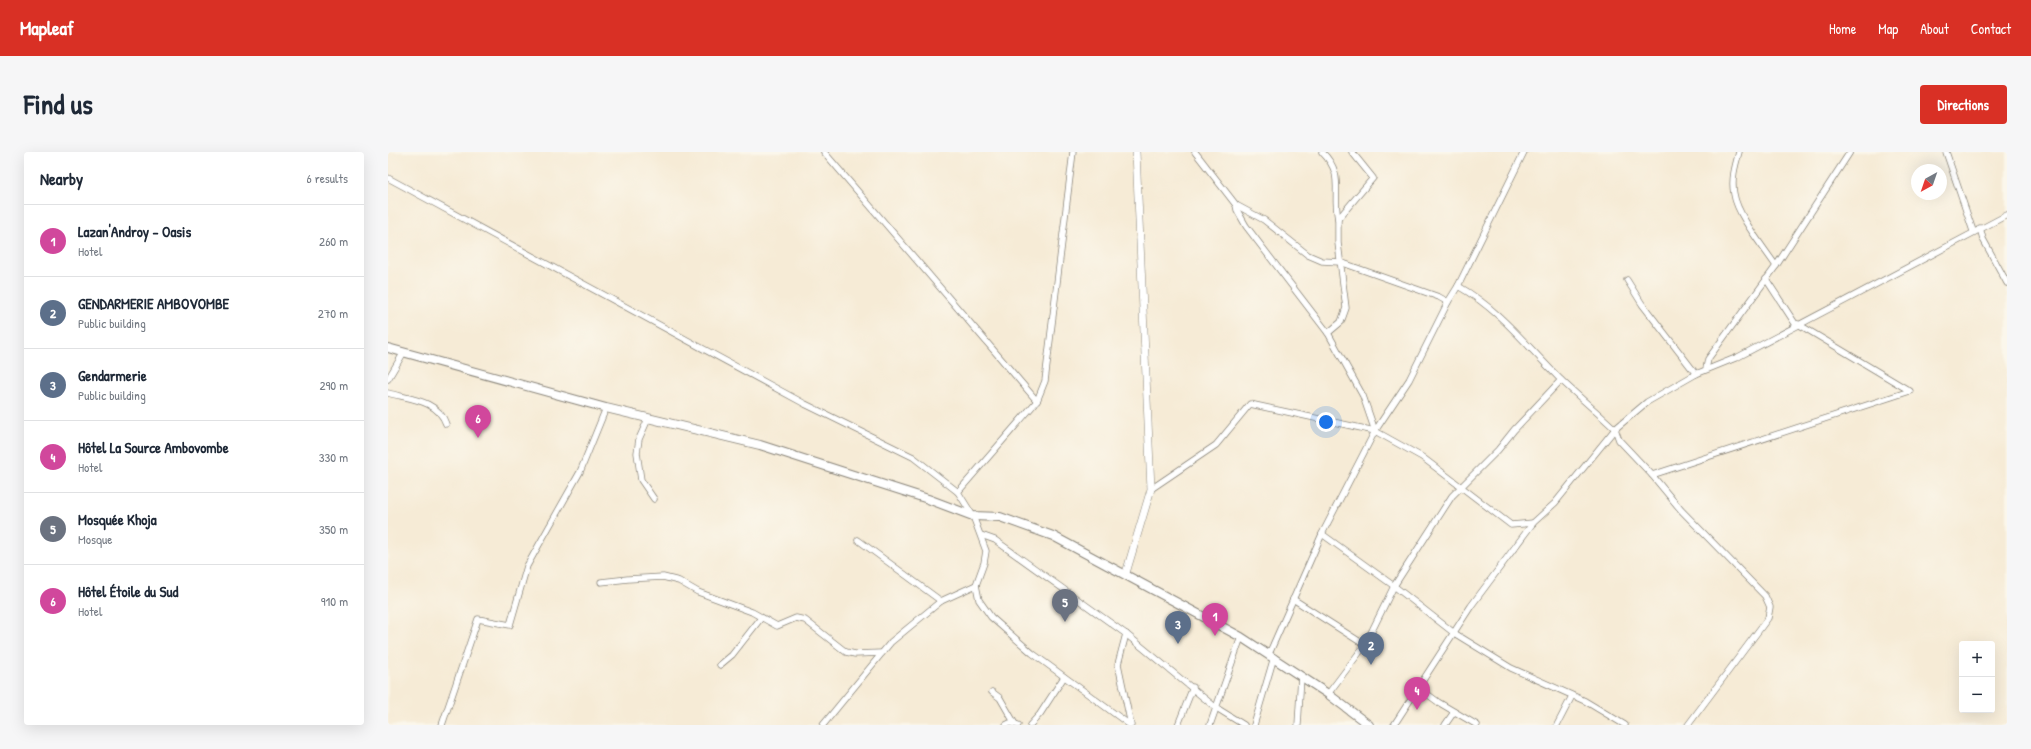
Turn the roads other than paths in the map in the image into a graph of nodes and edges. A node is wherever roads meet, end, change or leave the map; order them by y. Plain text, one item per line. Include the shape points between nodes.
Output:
1 (824, 152) edge
2 (1073, 152) edge
3 (1136, 152) edge
4 (1195, 152) edge
5 (1322, 152) edge
6 (1352, 152) edge
7 (1524, 152) edge
8 (1739, 152) edge
9 (1850, 152) edge
10 (1946, 152) edge
11 (388, 178) edge
12 (1236, 205) junction
13 (2007, 215) edge
14 (1338, 219) junction
15 (1980, 228) junction
16 (1973, 232) junction
17 (1340, 262) junction
18 (1776, 266) junction
19 (1766, 279) junction
20 (1627, 280) dead end
21 (2007, 283) edge
22 (1458, 286) junction
23 (1448, 302) junction
24 (1797, 325) junction
25 (1328, 333) junction
26 (388, 348) edge
27 (404, 352) junction
28 (1706, 369) junction
29 (1696, 374) junction
30 (388, 378) edge
31 (1561, 380) junction
32 (388, 393) edge
33 (1037, 401) junction
34 (606, 408) junction
35 (648, 418) junction
36 (446, 424) dead end
37 (1615, 429) junction
38 (1375, 431) junction
39 (1652, 475) junction
40 (1460, 487) junction
41 (1151, 489) junction
42 (958, 492) junction
43 (654, 499) dead end
44 (973, 516) junction
45 (1533, 523) junction
46 (1322, 534) junction
47 (981, 535) junction
48 (858, 540) dead end
49 (1126, 573) junction
50 (601, 582) dead end
51 (976, 585) junction
52 (1394, 586) junction
53 (1293, 599) junction
54 (941, 601) junction
55 (761, 618) junction
56 (1454, 633) junction
57 (1126, 634) junction
58 (1242, 637) junction
59 (1365, 645) junction
60 (882, 653) junction
61 (1271, 656) junction
62 (720, 665) dead end
63 (1301, 676) junction
64 (1064, 677) junction
65 (1193, 687) junction
66 (1419, 688) junction
67 (992, 692) dead end
68 (1328, 694) junction
69 (1572, 696) junction
70 (1215, 707) junction
71 (1454, 712) junction
72 (1017, 724) edge
73 (442, 725) edge
74 (823, 725) edge
75 (1006, 725) edge
76 (1030, 725) edge
77 (1131, 725) edge
78 (1178, 725) edge
79 (1210, 725) edge
80 (1244, 725) edge
81 (1254, 725) edge
82 (1298, 725) edge
83 (1369, 725) edge
84 (1394, 725) edge
85 (1445, 725) edge
86 (1477, 725) edge
87 (1557, 725) edge
88 (1625, 725) edge
89 (1688, 725) edge

1 - 33 street
2 - 33 street via 1049,360 1045,381
3 - 41 street
4 - 12 street
5 - 14 street via 1336,170
6 - 14 street via 1372,178
7 - 22 street
8 - 18 street via 1733,177 1734,195 1739,210
9 - 18 street
10 - 16 street
11 - 42 street via 805,404 912,457
12 - 17 street via 1264,220 1308,255 1322,261
12 - 25 street via 1246,226
13 - 15 street
14 - 17 street
15 - 16 street
15 - 21 street via 1983,239
16 - 24 street
17 - 23 street
17 - 25 street via 1346,308 1341,322
18 - 19 street
19 - 24 street
19 - 28 street via 1708,359
20 - 29 street via 1642,304
22 - 23 street
22 - 31 street via 1478,297 1497,314
23 - 38 street via 1409,380
24 - 28 street via 1738,357
24 - 39 street via 1910,391
25 - 38 street via 1363,396
26 - 27 main road
27 - 30 street
27 - 34 main road
28 - 29 street
29 - 37 street via 1647,402
31 - 37 street
31 - 40 street via 1498,450
32 - 36 street via 427,404 444,417
33 - 42 street
34 - 35 main road
34 - 73 street via 580,472 527,566 510,625 478,619
35 - 43 street via 639,439 637,453 640,480
35 - 44 main road via 760,445
37 - 39 street via 1619,440
37 - 45 street via 1555,503
38 - 40 street via 1422,457
38 - 41 street via 1250,404 1216,445
38 - 46 street
39 - 89 street via 1681,510 1765,596 1770,607 1768,618
40 - 45 street via 1511,525
40 - 52 street
41 - 49 street
42 - 44 street
44 - 47 street
44 - 49 main road via 1000,518 1053,536
45 - 56 street
46 - 52 street
46 - 53 street
47 - 51 street via 986,551
47 - 57 street via 995,540
48 - 54 street
49 - 58 main road
50 - 55 street via 663,577 679,581 698,592 752,612
51 - 54 street
51 - 64 street via 980,600 991,617 1032,654
52 - 56 street
52 - 59 street
53 - 59 street
53 - 61 street
54 - 60 street
55 - 60 street via 777,626 796,618 805,620 846,652
55 - 62 street via 732,655
56 - 66 street
56 - 69 street via 1511,668
57 - 65 street
57 - 77 street via 1118,664
58 - 61 main road
58 - 70 street
59 - 68 street
60 - 74 street
61 - 63 main road
61 - 81 street
63 - 68 main road
63 - 82 street
64 - 76 street
64 - 77 street
65 - 70 street
65 - 78 street
66 - 71 street
66 - 84 street
67 - 72 street via 1000,698
68 - 83 main road
69 - 87 street
69 - 88 street via 1598,707
70 - 79 street
70 - 80 street
71 - 85 street
71 - 86 street
72 - 75 street

